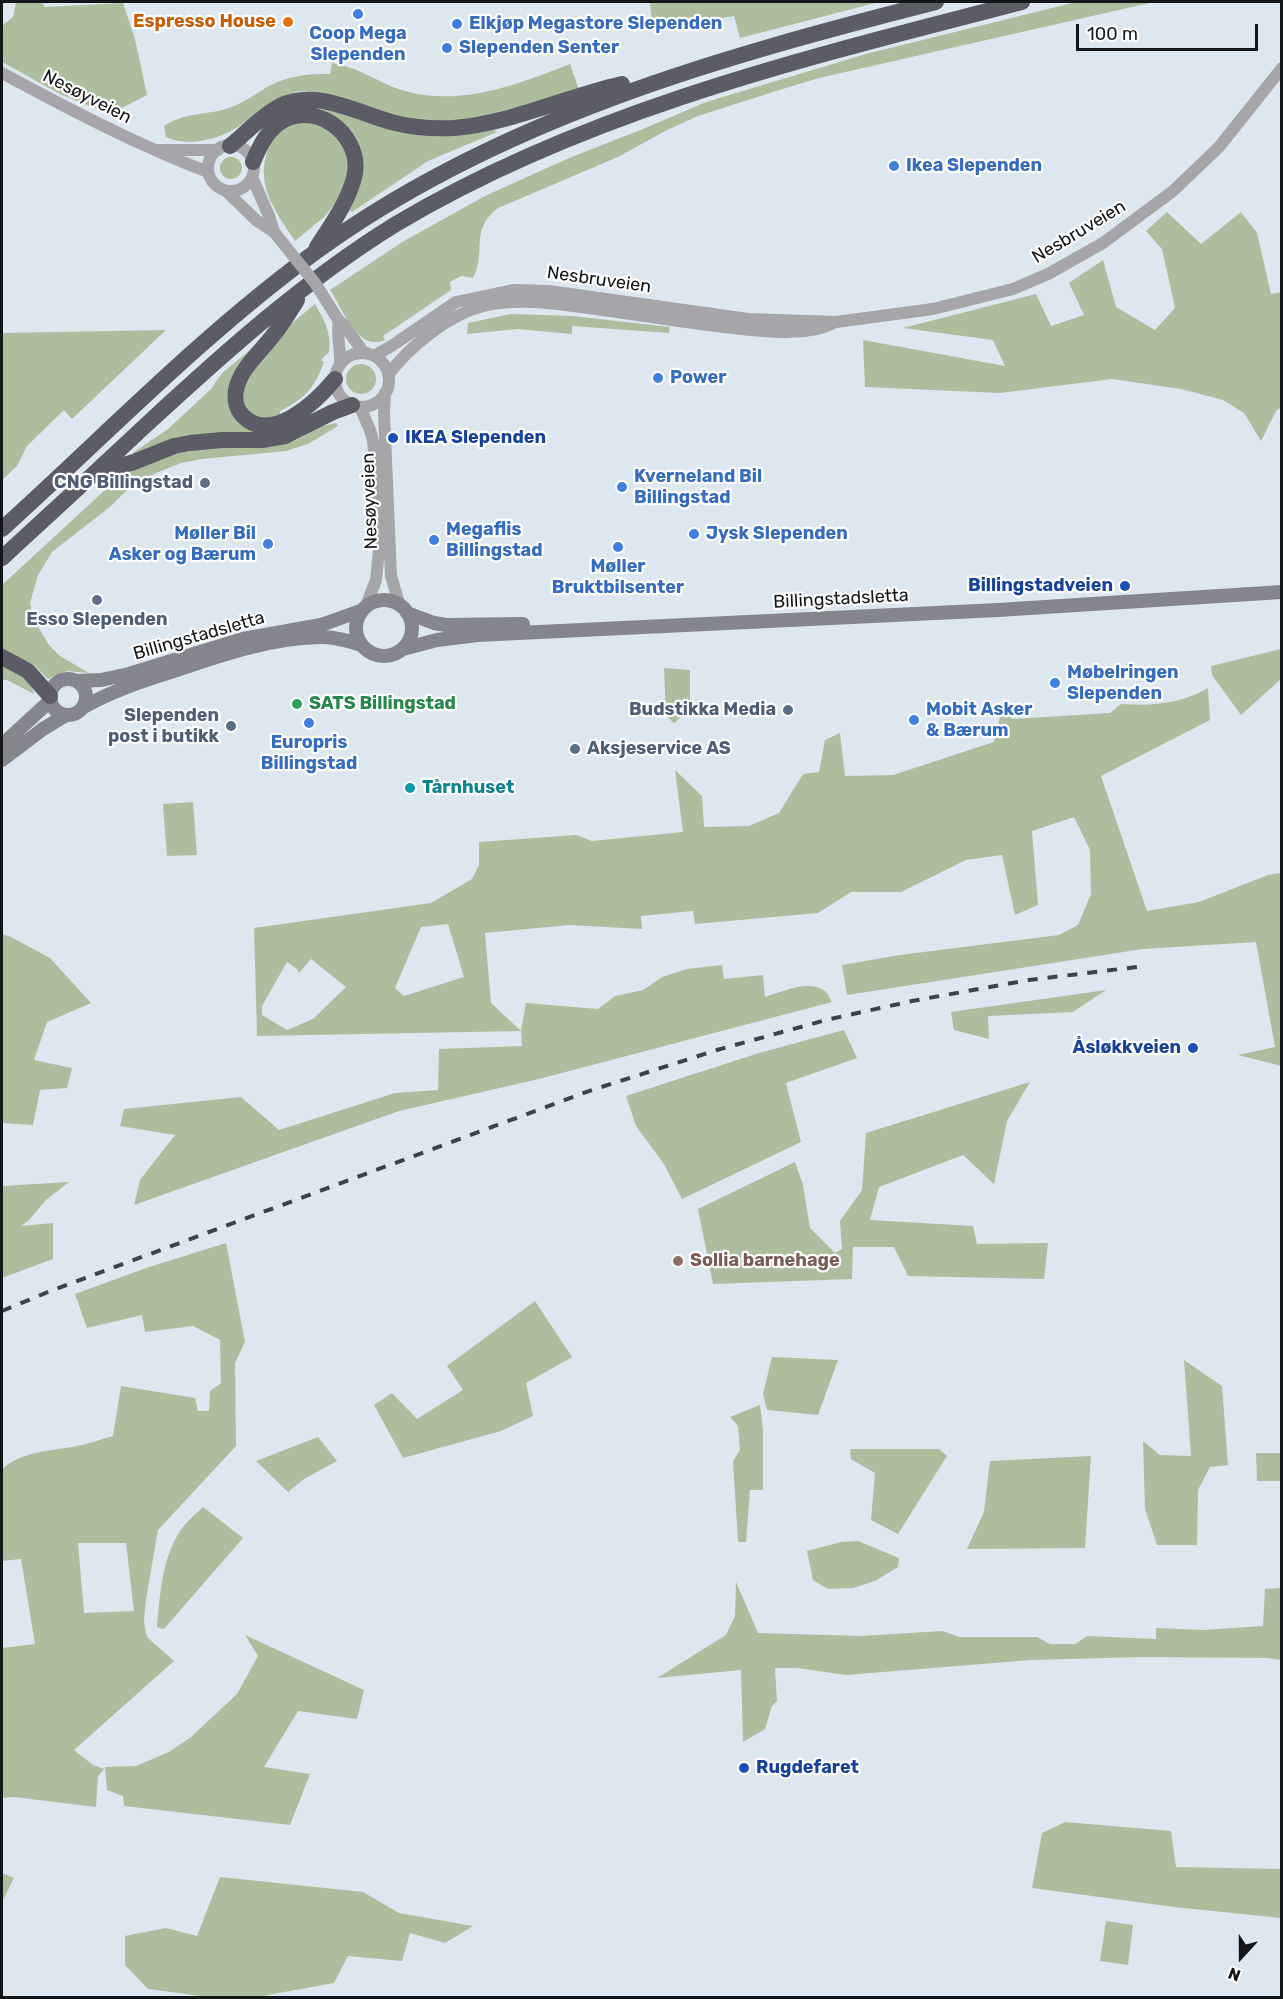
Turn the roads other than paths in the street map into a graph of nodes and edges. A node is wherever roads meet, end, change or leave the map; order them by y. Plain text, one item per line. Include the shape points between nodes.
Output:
1 (936, 2) edge
2 (1022, 2) edge
3 (719, 62) junction
4 (1281, 68) edge
5 (2, 73) edge
6 (224, 148) junction
7 (157, 150) junction
8 (252, 170) junction
9 (208, 172) junction
10 (225, 190) junction
11 (274, 232) junction
12 (314, 253) junction
13 (304, 289) junction
14 (339, 321) junction
15 (836, 322) junction
16 (365, 351) junction
17 (338, 365) junction
18 (388, 375) junction
19 (385, 393) junction
20 (356, 406) junction
21 (92, 475) junction
22 (2, 529) edge
23 (2, 558) edge
24 (1281, 586) edge
25 (1281, 592) edge
26 (365, 608) junction
27 (404, 609) junction
28 (362, 645) junction
29 (403, 649) junction
30 (2, 657) edge
31 (77, 681) junction
32 (50, 698) junction
33 (82, 708) junction
34 (66, 715) junction
35 (2, 745) edge
36 (2, 760) edge

1 - 3 highway
2 - 13 highway via 747,77 570,139 477,181 396,225
3 - 6 highway via 612,86 495,122 455,128 407,126 331,103 296,101 272,111
3 - 12 highway via 608,100 465,161 383,207
4 - 15 street, Nesbruveien via 1219,147 1173,191 1112,237 1064,265 1013,289 971,301
5 - 7 street, Nesøyveien
6 - 7 street, Nesøyveien
6 - 8 street via 242,148 250,157
6 - 9 street via 210,160
7 - 9 street, Nesøyveien
8 - 10 street via 249,183 238,190
8 - 11 street
8 - 12 highway via 271,130 287,119 308,115 327,120 349,142 355,162 352,182
9 - 10 street via 214,183
10 - 11 street
11 - 14 street, bridge
12 - 22 highway via 203,342
13 - 17 highway via 239,381 235,396 238,410 254,423 278,423 320,396
13 - 21 highway via 218,359
14 - 16 street
14 - 17 street
15 - 16 street, Nesbruveien via 748,319 549,291 513,290 456,302 393,345
15 - 18 street, Nesbruveien via 825,328 766,332 569,306 504,302 475,308 448,322 420,342
16 - 17 street
16 - 18 street via 385,367
17 - 20 street via 339,395
18 - 19 street
19 - 20 street via 371,406
19 - 27 street, Nesøyveien via 391,576
20 - 21 highway via 333,412 285,436 174,446
20 - 26 street, Nesøyveien via 370,430 377,483 379,550 376,580
21 - 23 highway
24 - 27 main road, Billingstadsletta via 523,624 446,625
25 - 29 main road, Billingstadsletta via 1008,610 477,635
26 - 27 main road via 381,601
26 - 28 main road via 357,624
26 - 31 main road, Billingstadsletta via 329,623 243,639 129,674
27 - 29 main road via 412,632
28 - 29 main road via 379,656
28 - 33 main road, Billingstadsletta via 320,637 245,649 131,684
30 - 32 highway via 28,671
31 - 32 main road via 59,681
31 - 33 main road via 85,690 86,703
32 - 34 main road via 57,711
32 - 35 main road
33 - 34 main road
34 - 36 main road

